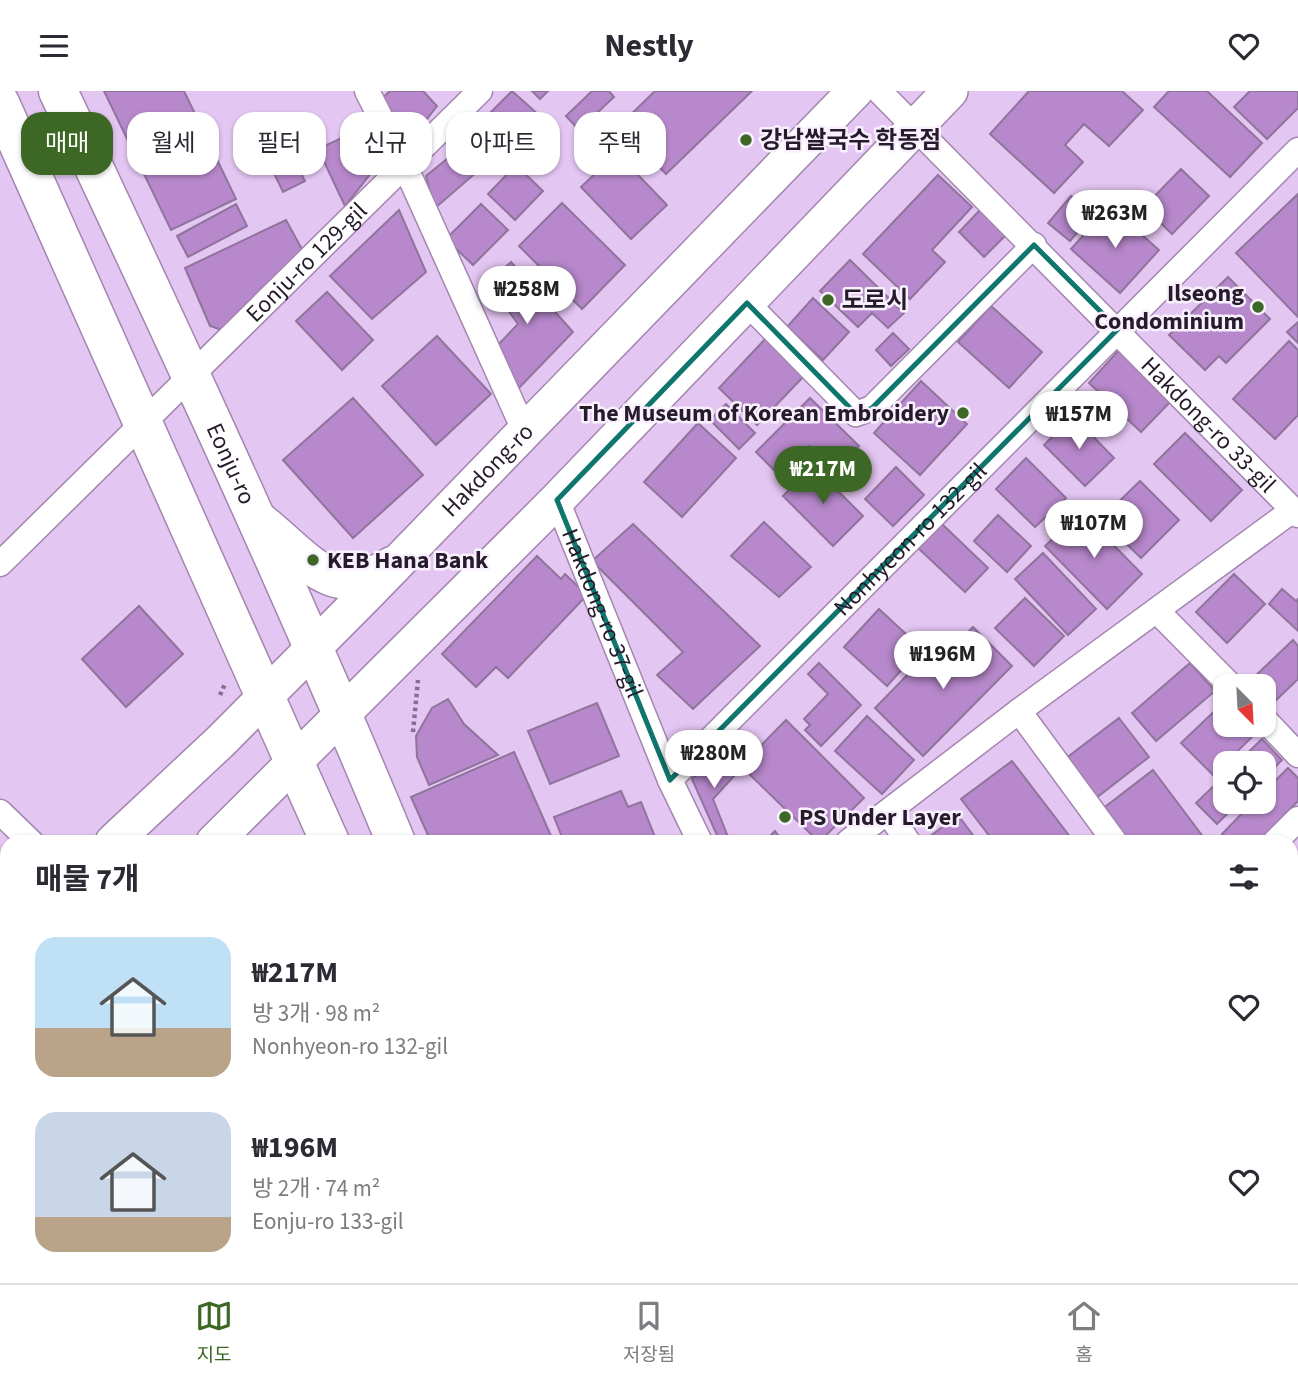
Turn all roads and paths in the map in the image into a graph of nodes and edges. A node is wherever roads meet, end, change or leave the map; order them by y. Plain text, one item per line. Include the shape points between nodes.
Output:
1 (58, 91) edge
2 (367, 91) edge
3 (480, 91) edge
4 (855, 91) edge
5 (879, 91) edge
6 (950, 91) edge
7 (0, 103) edge
8 (378, 112) edge
9 (915, 125) junction
10 (432, 139) edge
11 (1294, 161) edge
12 (396, 175) edge
13 (409, 175) edge
14 (1034, 245) junction
15 (747, 303) junction
16 (1118, 330) junction
17 (191, 373) junction
18 (142, 422) junction
19 (524, 430) junction
20 (557, 500) junction
21 (1295, 512) edge
22 (254, 517) junction
23 (0, 563) edge
24 (392, 566) junction
25 (1157, 611) junction
26 (311, 647) junction
27 (419, 667) dead end
28 (1219, 674) edge
29 (265, 695) junction
30 (1019, 711) junction
31 (344, 715) junction
32 (413, 732) dead end
33 (1276, 732) edge
34 (1298, 755) edge
35 (294, 763) junction
36 (670, 779) junction
37 (0, 812) edge
38 (888, 812) junction
39 (1298, 818) edge
40 (24, 835) edge
41 (120, 835) edge
42 (221, 835) edge
43 (327, 835) edge
44 (393, 835) edge
45 (697, 835) edge
46 (857, 835) edge
47 (903, 835) edge
48 (1110, 835) edge
49 (1282, 835) edge

1 - 17 main road, Eonju-ro
2 - 8 street
3 - 10 street, Eonju-ro 129-gil
4 - 19 main road, Hakdong-ro
5 - 9 street, Hakdong-ro 33-gil
6 - 9 main road
7 - 18 main road
9 - 14 street, Hakdong-ro 33-gil
9 - 15 main road
11 - 16 street, Nonhyeon-ro 132-gil
12 - 17 street, Eonju-ro 129-gil
13 - 19 street
14 - 15 street via 872,408 856,414
14 - 16 street, Hakdong-ro 33-gil
15 - 20 main road
16 - 21 street, Hakdong-ro 33-gil
16 - 36 street, Nonhyeon-ro 132-gil
17 - 18 street, Eonju-ro 129-gil
17 - 22 main road, Eonju-ro
18 - 23 street, Eonju-ro 129-gil
18 - 29 main road
19 - 24 main road, Hakdong-ro
20 - 31 main road
20 - 36 street, Hakdong-ro 37-gil
21 - 25 street
22 - 24 main road via 331,578 366,580
22 - 26 main road, Eonju-ro
24 - 26 main road, Hakdong-ro
25 - 28 street
25 - 30 street
26 - 29 main road, Hakdong-ro
26 - 31 main road, Eonju-ro
27 - 32 path
29 - 35 main road
29 - 41 main road, Hakdong-ro
30 - 38 street
30 - 48 street
31 - 35 main road
31 - 44 main road, Eonju-ro
33 - 34 street
35 - 42 main road
35 - 43 main road
36 - 45 street, Hakdong-ro 37-gil
37 - 40 street
38 - 46 street
38 - 47 street
39 - 49 street

